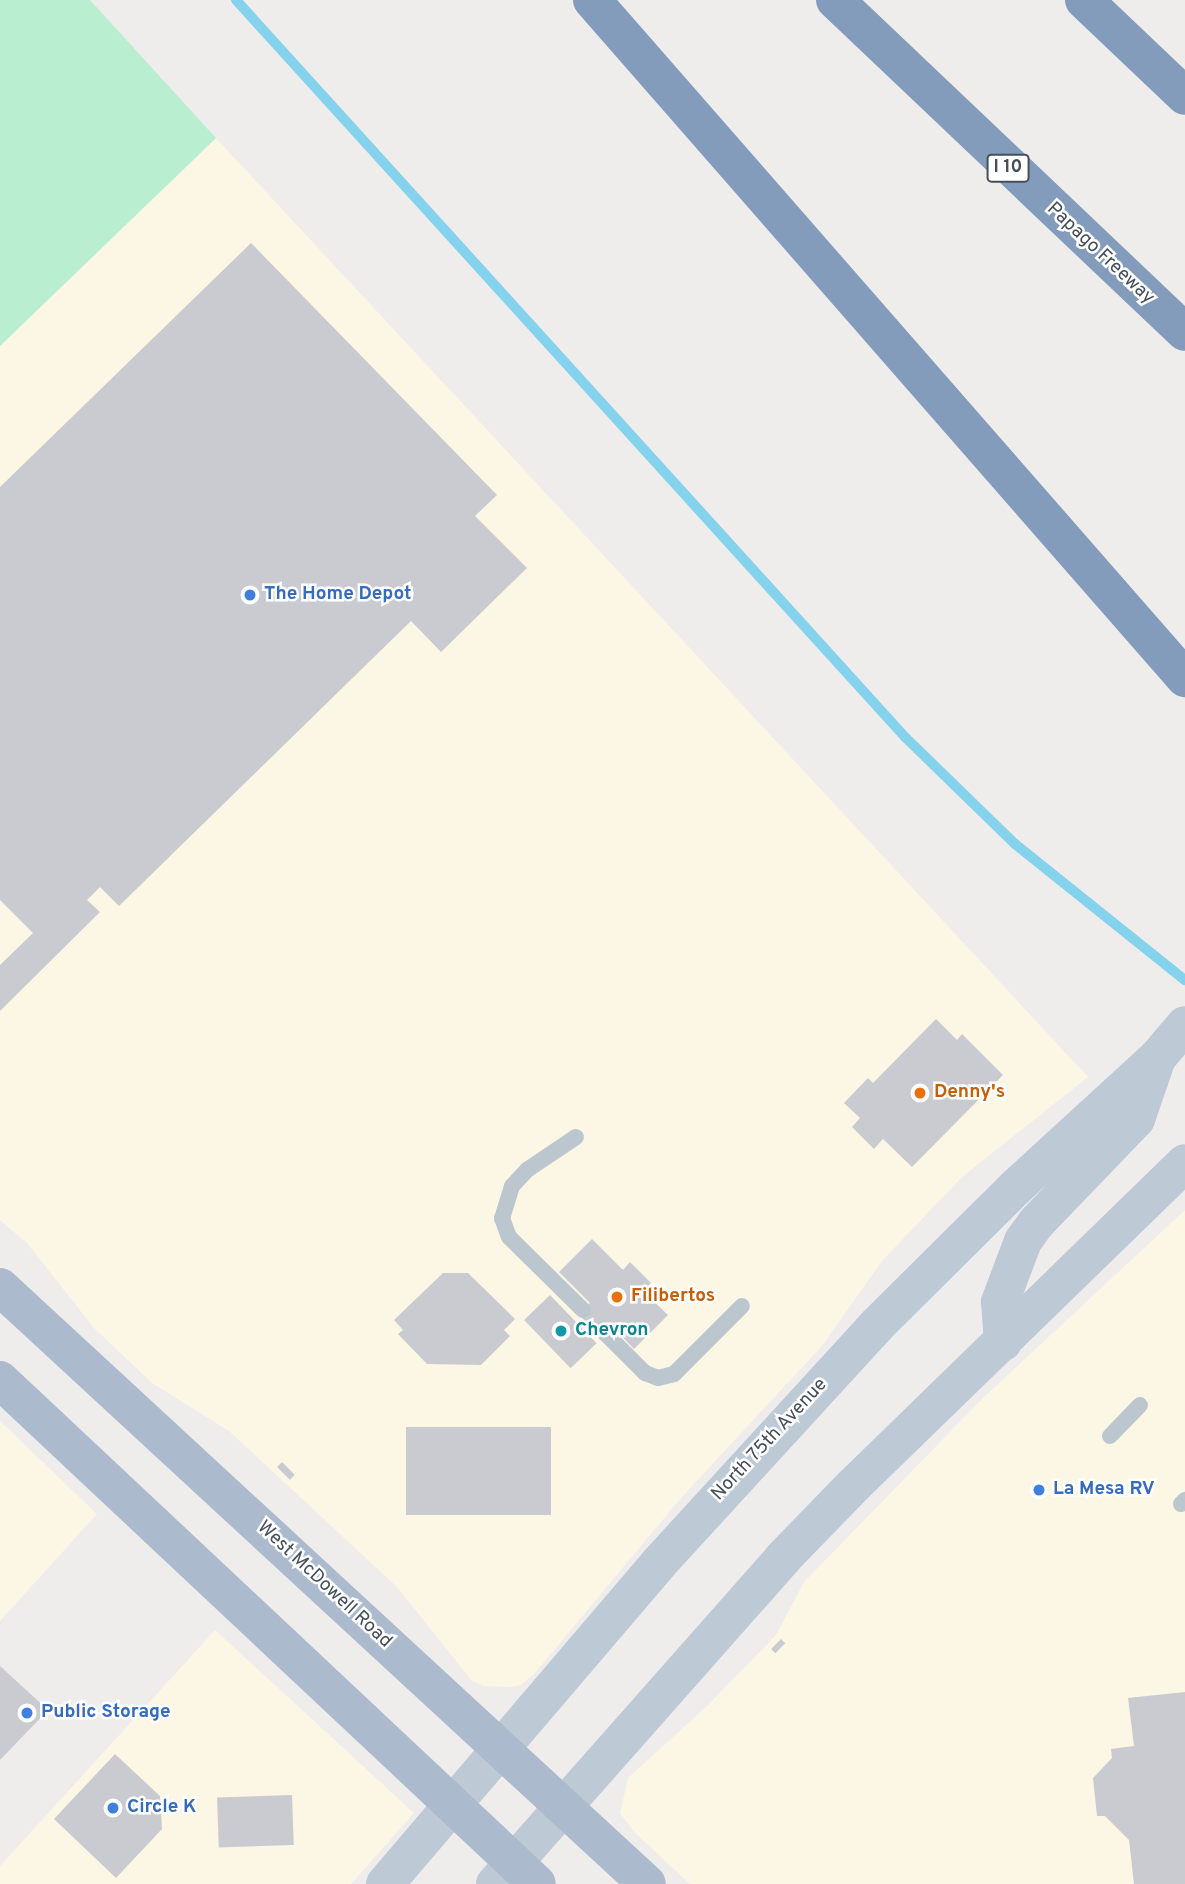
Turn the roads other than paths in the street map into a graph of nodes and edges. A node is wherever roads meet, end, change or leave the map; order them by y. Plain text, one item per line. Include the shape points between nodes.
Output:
1 (592, 0) edge
2 (835, 0) edge
3 (1084, 0) edge
4 (1185, 96) edge
5 (1185, 332) edge
6 (1185, 678) edge
7 (1172, 1039) edge
8 (576, 1137) dead end
9 (1185, 1163) edge
10 (0, 1287) edge
11 (742, 1306) dead end
12 (583, 1310) dead end
13 (602, 1330) dead end
14 (1003, 1342) junction
15 (0, 1380) edge
16 (1140, 1405) dead end
17 (1110, 1436) dead end
18 (499, 1748) junction
19 (452, 1805) junction
20 (562, 1806) junction
21 (515, 1877) edge
22 (385, 1884) edge
23 (647, 1884) edge

1 - 6 highway
2 - 5 highway, Papago Freeway / I 10
3 - 4 highway
7 - 14 main road via 1136,1119 1023,1241 1000,1303
7 - 18 main road, North 75th Avenue via 877,1325 659,1563
8 - 12 lane via 527,1170 512,1186 502,1218 509,1237
9 - 14 main road
10 - 18 main road, West McDowell Road
11 - 13 lane via 674,1374 658,1378 645,1373
14 - 20 main road via 783,1558
15 - 19 main road
16 - 17 lane
18 - 19 main road, North 75th Avenue
18 - 20 main road, West McDowell Road
19 - 21 main road
19 - 22 main road, North 75th Avenue
20 - 21 main road
20 - 23 main road, West McDowell Road

